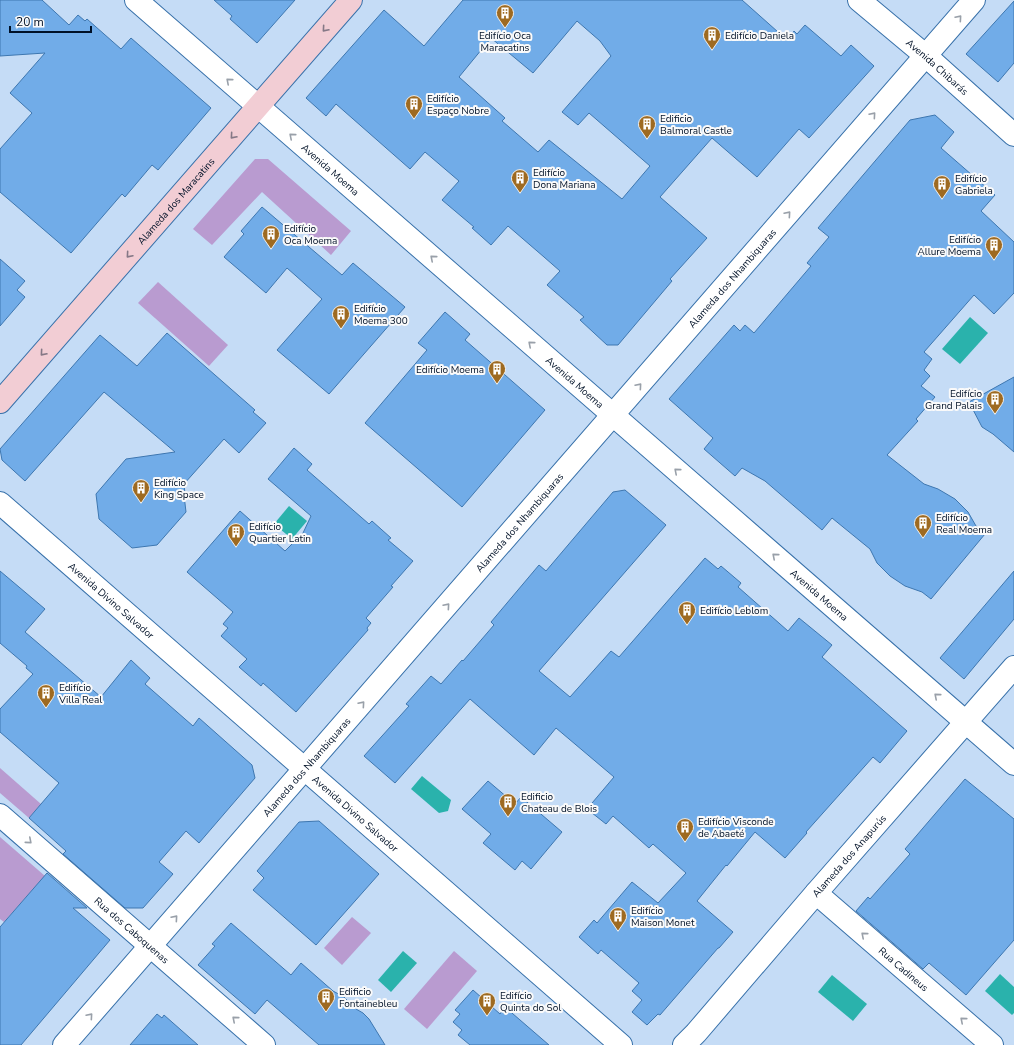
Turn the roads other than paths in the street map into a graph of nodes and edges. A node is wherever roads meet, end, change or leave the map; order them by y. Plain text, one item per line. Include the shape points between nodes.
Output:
1 (136, 0) edge
2 (351, 0) edge
3 (859, 0) edge
4 (974, 0) edge
5 (926, 56) junction
6 (258, 106) junction
7 (1014, 134) edge
8 (0, 402) edge
9 (613, 415) junction
10 (0, 503) edge
11 (1014, 667) edge
12 (966, 722) junction
13 (1014, 764) edge
14 (304, 769) junction
15 (0, 816) edge
16 (816, 893) junction
17 (151, 946) junction
18 (64, 1045) edge
19 (264, 1045) edge
20 (621, 1045) edge
21 (684, 1045) edge
22 (992, 1045) edge

6 -> 1 street, Avenida Moema
2 -> 6 main road, Alameda dos Maracatins
3 - 5 street, Avenida Chibarás
5 -> 4 street, Alameda dos Nhambiquaras
5 - 7 street, Avenida Chibarás
9 -> 5 street, Alameda dos Nhambiquaras
6 -> 8 main road, Alameda dos Maracatins
9 -> 6 street, Avenida Moema
12 -> 9 street, Avenida Moema
14 -> 9 street, Alameda dos Nhambiquaras
10 - 14 street, Avenida Divino Salvador
11 - 12 street, Alameda dos Anapurús
12 - 13 street, Avenida Moema
12 - 16 street, Alameda dos Anapurús
17 -> 14 street, Alameda dos Nhambiquaras
14 - 20 street, Avenida Divino Salvador
15 -> 17 street, Rua dos Caboquenas
16 - 21 street, Alameda dos Anapurús
22 -> 16 street, Rua Cadineus
18 -> 17 street, Alameda dos Nhambiquaras
19 -> 17 street, Rua dos Caboquenas

